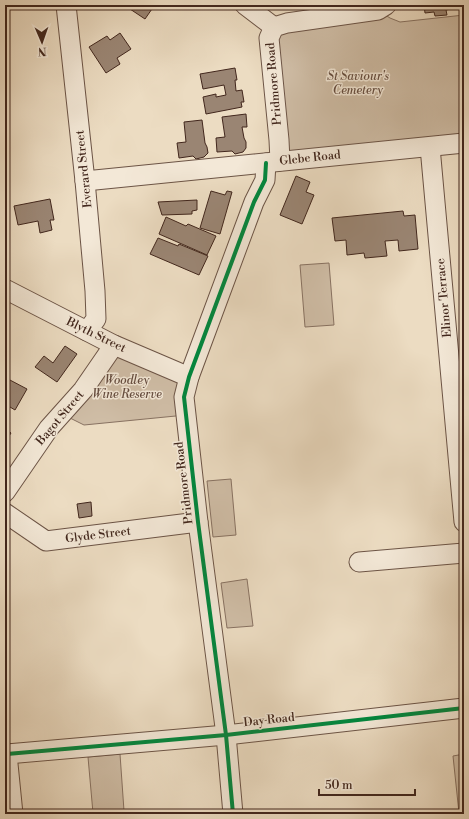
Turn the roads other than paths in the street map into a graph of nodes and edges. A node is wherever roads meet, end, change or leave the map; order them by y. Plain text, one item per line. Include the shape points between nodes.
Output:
1 (66, 5) edge
2 (245, 5) edge
3 (386, 5) edge
4 (274, 26) junction
5 (464, 143) edge
6 (430, 147) junction
7 (273, 162) junction
8 (85, 181) junction
9 (5, 289) edge
10 (87, 331) junction
11 (114, 345) junction
12 (189, 377) junction
13 (5, 492) edge
14 (5, 513) edge
15 (198, 522) junction
16 (464, 522) edge
17 (464, 553) edge
18 (359, 562) dead end
19 (464, 708) edge
20 (226, 735) junction
21 (6, 753) edge
22 (14, 814) edge
23 (233, 814) edge

1 - 8 street, Everard Street
2 - 4 street
3 - 4 street, Pridmore Road via 378,10
4 - 7 street, Pridmore Road via 269,38 279,140
5 - 6 street, Glebe Road
6 - 7 street, Glebe Road
6 - 16 street, Elinor Terrace
7 - 8 street, Glebe Road
7 - 12 street, Pridmore Road via 254,202
8 - 10 street, Everard Street via 96,319
9 - 10 street, Blyth Street
10 - 11 street, Blyth Street
11 - 12 street, Blyth Street
11 - 13 street, Bagot Street
12 - 15 street, Pridmore Road via 184,397
14 - 15 street, Glyde Street via 46,541
15 - 20 street, Pridmore Road
17 - 18 street
19 - 20 street, Day Road
20 - 21 street, Day Road
20 - 23 street, Pridmore Road
21 - 22 street

